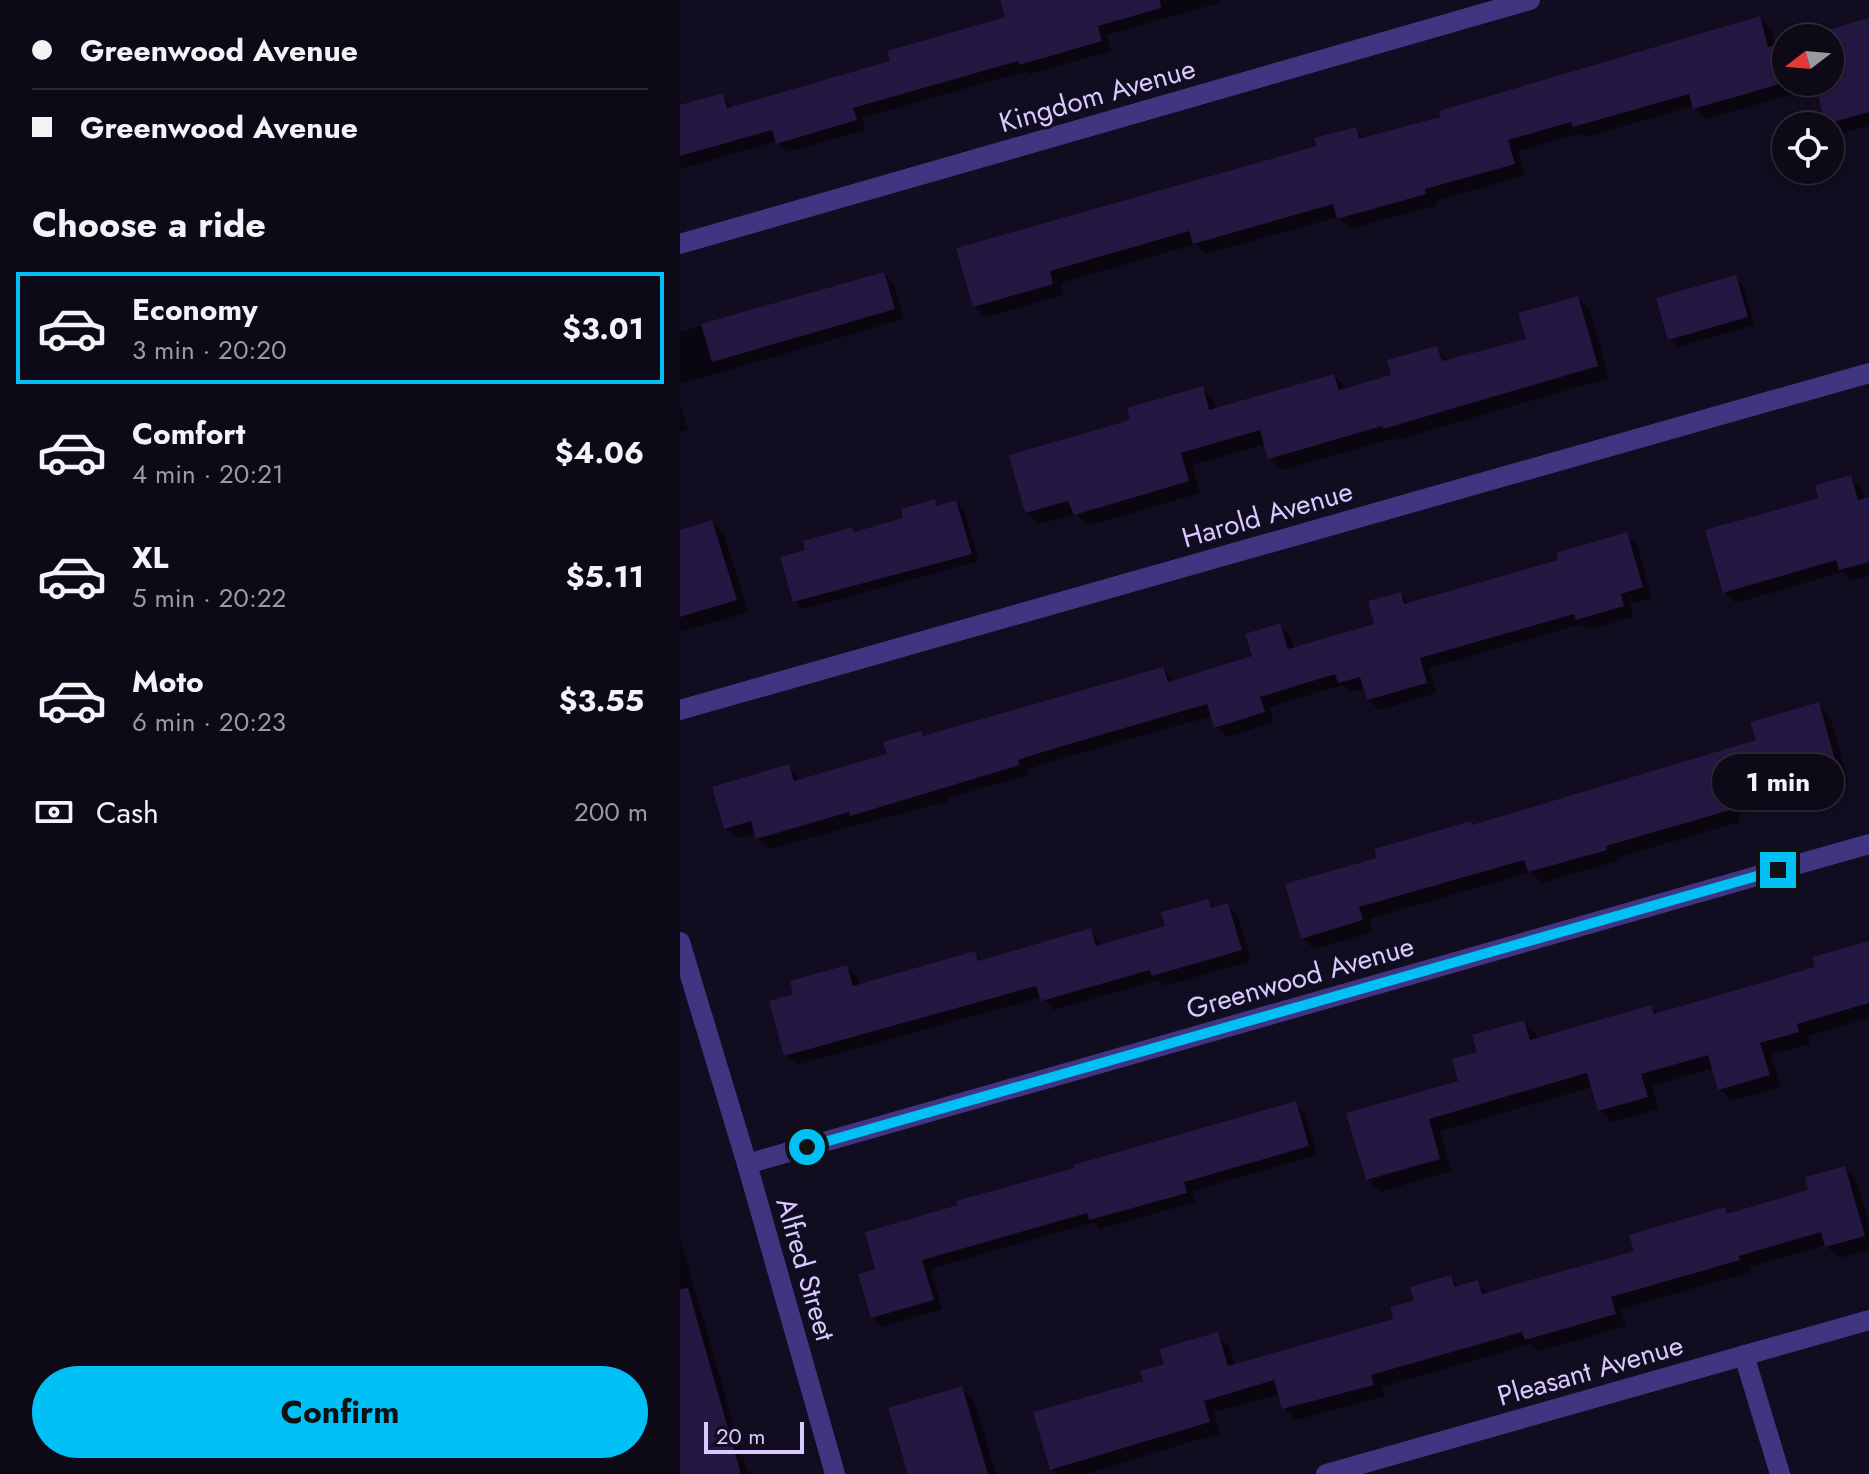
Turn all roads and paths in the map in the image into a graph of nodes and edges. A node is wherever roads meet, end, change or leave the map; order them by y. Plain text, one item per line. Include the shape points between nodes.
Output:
1 (1530, 0) edge
2 (680, 244) edge
3 (1869, 373) edge
4 (680, 710) edge
5 (1869, 844) edge
6 (680, 942) edge
7 (747, 1164) junction
8 (1869, 1320) edge
9 (1744, 1355) junction
10 (835, 1474) edge
11 (1326, 1474) edge
12 (1780, 1474) edge

1 - 2 street, Kingdom Avenue
3 - 4 street, Harold Avenue
5 - 7 street, Greenwood Avenue
6 - 7 street, Alfred Street
7 - 10 street, Alfred Street
8 - 9 street, Pleasant Avenue
9 - 11 street, Pleasant Avenue
9 - 12 street

